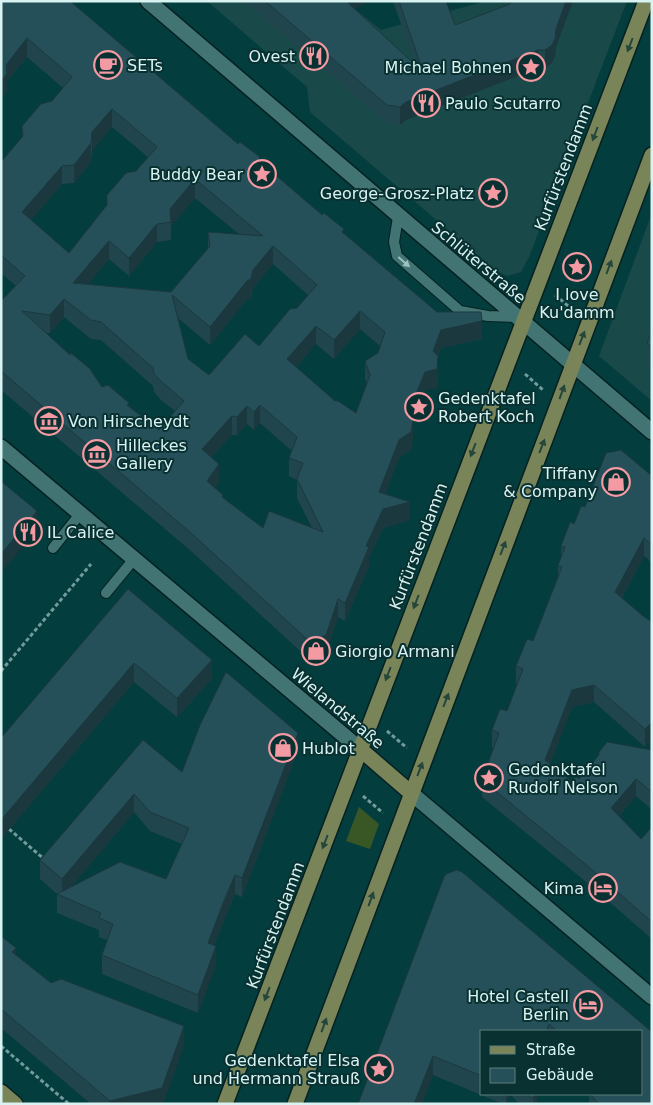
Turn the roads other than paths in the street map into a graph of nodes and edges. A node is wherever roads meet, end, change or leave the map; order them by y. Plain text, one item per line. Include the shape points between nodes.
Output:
1 (148, 1) edge
2 (646, 1) edge
3 (652, 155) edge
4 (398, 217) junction
5 (519, 320) junction
6 (572, 364) junction
7 (652, 432) edge
8 (1, 447) edge
9 (80, 514) junction
10 (53, 548) dead end
11 (134, 559) junction
12 (106, 593) dead end
13 (360, 750) junction
14 (411, 793) junction
15 (652, 997) edge
16 (1, 1092) edge
17 (15, 1104) edge
18 (225, 1104) edge
19 (295, 1104) edge

1 - 4 street, Schlüterstraße
2 -> 5 main road, Kurfürstendamm
6 -> 3 main road
4 - 5 street, Schlüterstraße
4 -> 5 lane via 394,242 397,256 460,311
5 - 6 street, Schlüterstraße
5 -> 13 main road, Kurfürstendamm
6 - 7 street, Schlüterstraße
14 -> 6 main road
8 - 9 street, Wielandstraße
9 - 10 lane
9 - 11 street, Wielandstraße
11 - 12 lane
11 - 13 street, Wielandstraße
13 - 14 main road, Wielandstraße
13 -> 18 main road, Kurfürstendamm
14 - 15 street, Wielandstraße
19 -> 14 main road
16 - 17 main road

